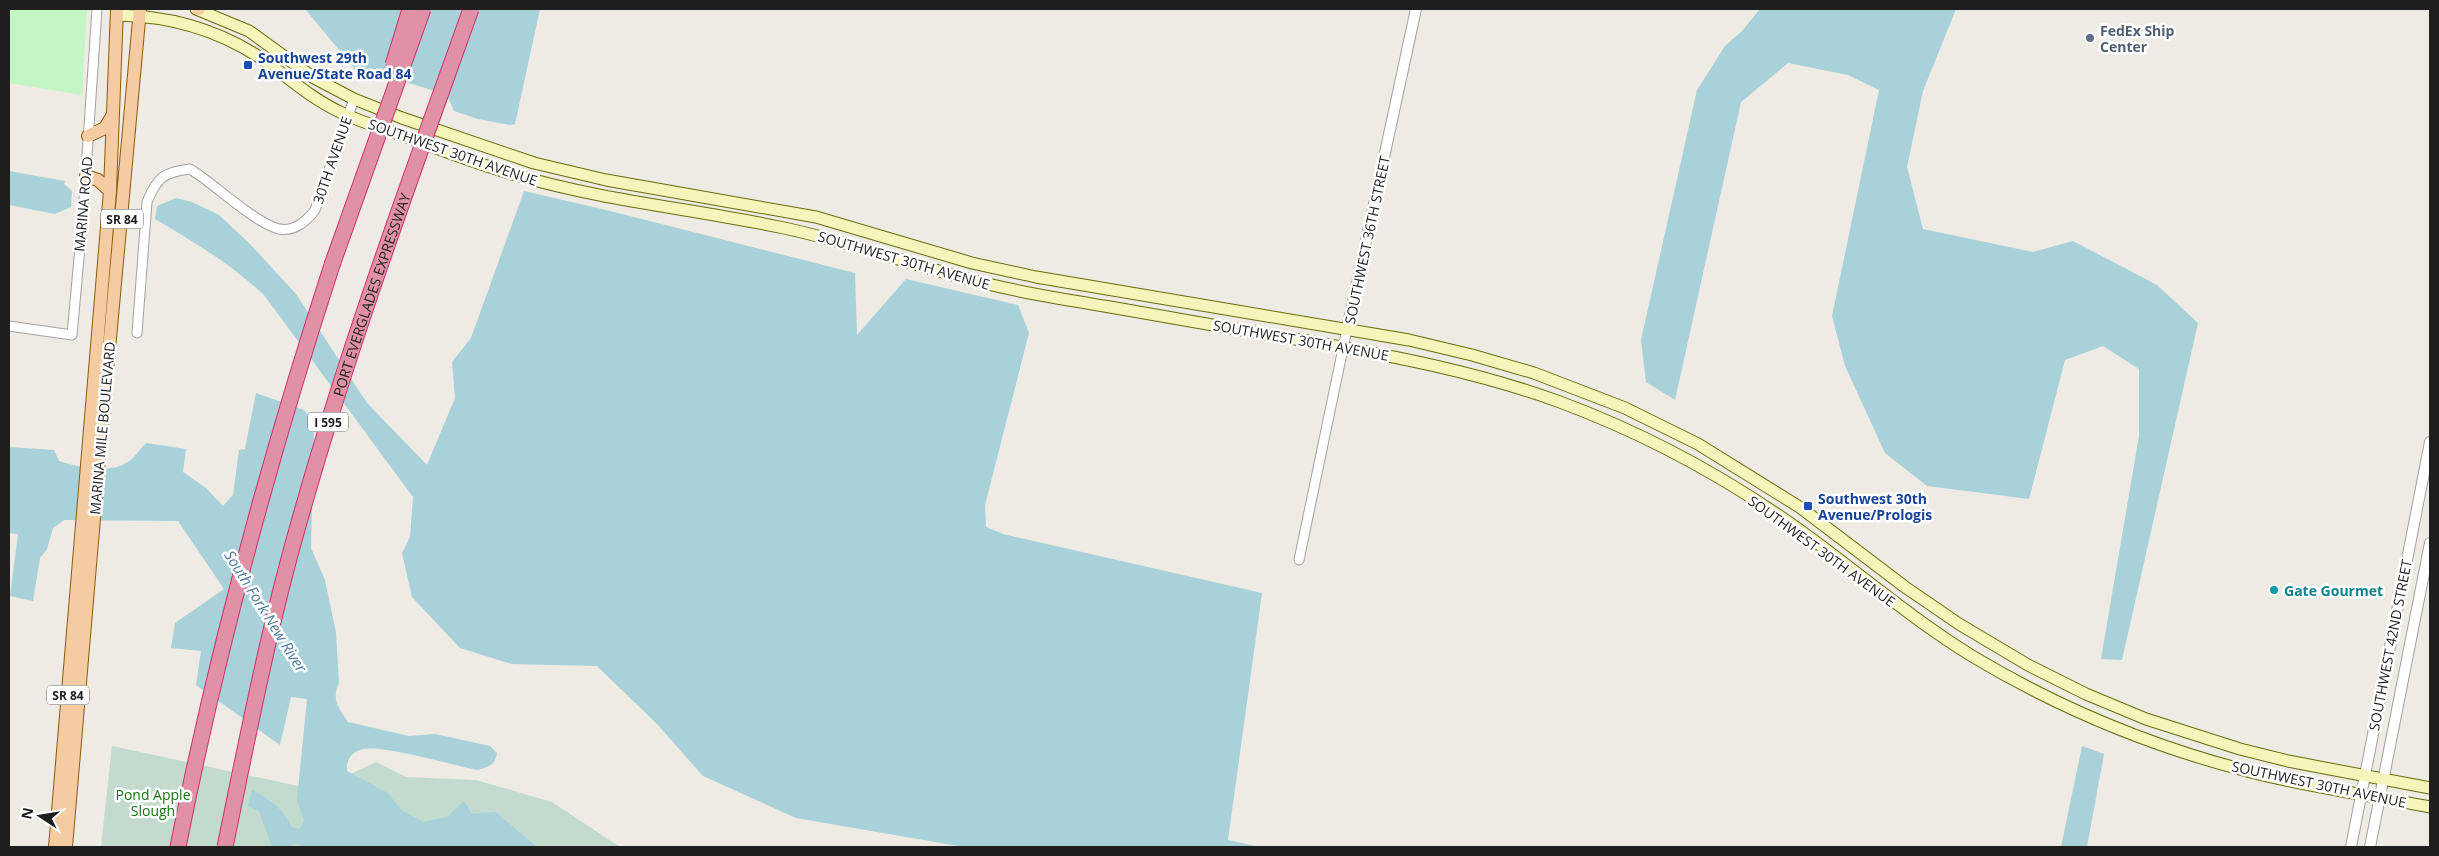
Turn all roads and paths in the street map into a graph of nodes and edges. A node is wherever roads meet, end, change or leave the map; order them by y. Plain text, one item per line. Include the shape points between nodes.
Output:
1 (97, 9) edge
2 (198, 9) edge
3 (472, 9) edge
4 (1416, 9) edge
5 (420, 10) edge
6 (117, 12) edge
7 (140, 12) edge
8 (354, 99) junction
9 (113, 114) junction
10 (348, 116) junction
11 (88, 136) junction
12 (86, 176) junction
13 (110, 191) junction
14 (1095, 288) junction
15 (1093, 304) junction
16 (9, 326) edge
17 (1347, 329) junction
18 (137, 333) dead end
19 (1344, 348) junction
20 (2430, 442) edge
21 (94, 447) junction
22 (2430, 542) edge
23 (86, 544) junction
24 (1299, 560) dead end
25 (2365, 776) junction
26 (2383, 779) junction
27 (2430, 788) edge
28 (2361, 794) junction
29 (2380, 797) junction
30 (2430, 807) edge
31 (55, 847) edge
32 (66, 847) edge
33 (178, 847) edge
34 (226, 847) edge
35 (2351, 847) edge
36 (2370, 847) edge

1 - 11 street, MARINA ROAD
2 - 8 main road, SOUTHWEST 30TH AVENUE via 249,31 314,78
3 - 34 highway, PORT EVERGLADES EXPRESSWAY / I 595, bridge via 342,377 297,527 262,672
4 - 17 street, SOUTHWEST 36TH STREET
5 - 33 highway, bridge via 332,265 259,503 221,648
6 - 7 main road, SOUTHWEST 30TH AVENUE
6 - 9 main road, MARINA MILE BOULEVARD / SR 84
7 - 10 main road, SOUTHWEST 30TH AVENUE via 194,25 225,38 254,54 313,97
7 - 21 main road, MARINA MILE BOULEVARD / SR 84 via 117,281
8 - 10 street, 30TH AVENUE
8 - 14 main road, SOUTHWEST 30TH AVENUE via 510,157 558,170 808,216 972,263
9 - 11 main road via 105,128
9 - 13 main road, MARINA MILE BOULEVARD / SR 84
10 - 15 main road, SOUTHWEST 30TH AVENUE via 488,166 574,191 783,227 988,284
10 - 18 street, 30TH AVENUE via 315,210 304,224 281,229 261,220 190,169 173,171 154,183 147,202
11 - 12 street, MARINA ROAD
12 - 13 main road via 98,180
12 - 16 street, MARINA ROAD via 72,334
13 - 21 main road, MARINA MILE BOULEVARD / SR 84
14 - 15 main road
14 - 17 main road, SOUTHWEST 30TH AVENUE
15 - 19 main road, SOUTHWEST 30TH AVENUE
17 - 19 street, SOUTHWEST 36TH STREET
17 - 25 main road, SOUTHWEST 30TH AVENUE via 1504,363 1625,408 1698,444 1754,477 1936,609 2057,680 2116,707 2193,735 2288,761
19 - 24 street, SOUTHWEST 36TH STREET
19 - 28 main road, SOUTHWEST 30TH AVENUE via 1468,373 1539,395 1603,420 1733,486 1798,529 1929,628 1984,663 2064,705 2154,742 2215,762 2280,779
20 - 25 street, SOUTHWEST 42ND STREET
21 - 23 main road, MARINA MILE BOULEVARD / SR 84
22 - 26 street, SOUTHWEST 42ND STREET
23 - 31 main road, MARINA MILE BOULEVARD / SR 84
23 - 32 main road, MARINA MILE BOULEVARD / SR 84
25 - 26 main road, SOUTHWEST 30TH AVENUE
25 - 28 street, SOUTHWEST 42ND STREET
26 - 27 main road, SOUTHWEST 30TH AVENUE
26 - 29 street, SOUTHWEST 42ND STREET
28 - 29 main road, SOUTHWEST 30TH AVENUE
28 - 35 street, SOUTHWEST 42ND STREET
29 - 30 main road, SOUTHWEST 30TH AVENUE
29 - 36 street, SOUTHWEST 42ND STREET

